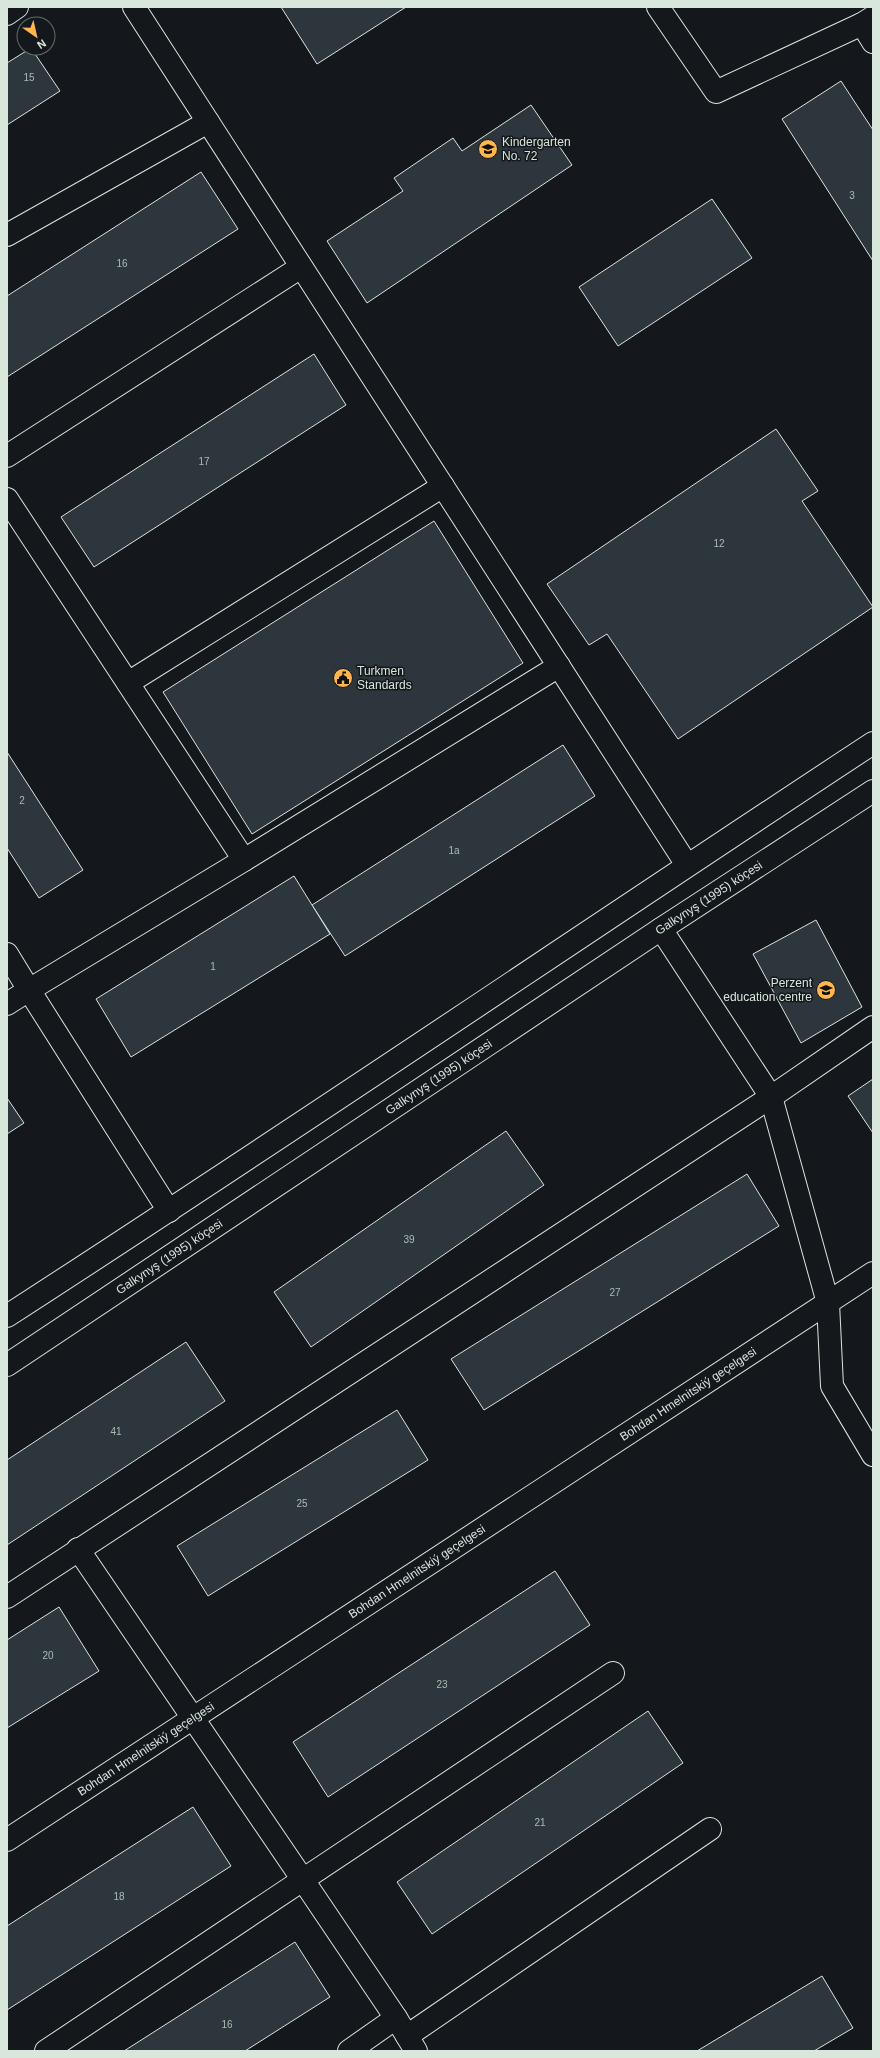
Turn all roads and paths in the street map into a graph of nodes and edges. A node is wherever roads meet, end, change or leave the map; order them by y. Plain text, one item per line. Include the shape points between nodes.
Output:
1 (17, 7) edge
2 (134, 7) edge
3 (658, 7) edge
4 (7, 14) edge
5 (869, 15) edge
6 (873, 42) edge
7 (208, 122) junction
8 (7, 235) edge
9 (302, 267) junction
10 (7, 456) edge
11 (443, 486) junction
12 (8, 502) edge
13 (559, 666) junction
14 (128, 683) junction
15 (873, 743) edge
16 (873, 791) edge
17 (244, 860) junction
18 (687, 865) junction
19 (661, 929) junction
20 (7, 954) edge
21 (29, 990) junction
22 (7, 1004) edge
23 (873, 1027) edge
24 (770, 1097) junction
25 (169, 1211) junction
26 (873, 1273) edge
27 (828, 1304) junction
28 (7, 1316) edge
29 (7, 1365) edge
30 (873, 1455) edge
31 (78, 1549) junction
32 (7, 1597) edge
33 (613, 1674) dead end
34 (193, 1719) junction
35 (710, 1829) dead end
36 (7, 1840) edge
37 (303, 1880) junction
38 (406, 2035) edge
39 (46, 2051) edge
40 (350, 2051) edge

1 - 4 main road
2 - 7 main road
3 - 5 main road via 716,92
5 - 6 main road
7 - 8 main road
7 - 9 main road
9 - 10 main road
9 - 11 main road
11 - 13 main road
11 - 14 main road
12 - 14 main road
13 - 17 main road
13 - 18 main road
14 - 17 main road
15 - 18 main road
16 - 19 main road, Galkynyş (1995) köçesi
17 - 21 main road
18 - 25 main road
19 - 24 main road
19 - 29 main road, Galkynyş (1995) köçesi
20 - 21 main road
21 - 22 main road
21 - 25 main road
23 - 24 main road
24 - 27 main road
24 - 31 main road
25 - 28 main road
26 - 27 main road, Bohdan Hmelnitskiý geçelgesi
27 - 30 main road via 832,1386
27 - 34 main road, Bohdan Hmelnitskiý geçelgesi
31 - 32 main road
31 - 34 main road
33 - 37 main road
34 - 36 main road, Bohdan Hmelnitskiý geçelgesi
34 - 37 main road
35 - 38 main road
37 - 38 main road
37 - 39 main road
38 - 40 main road

